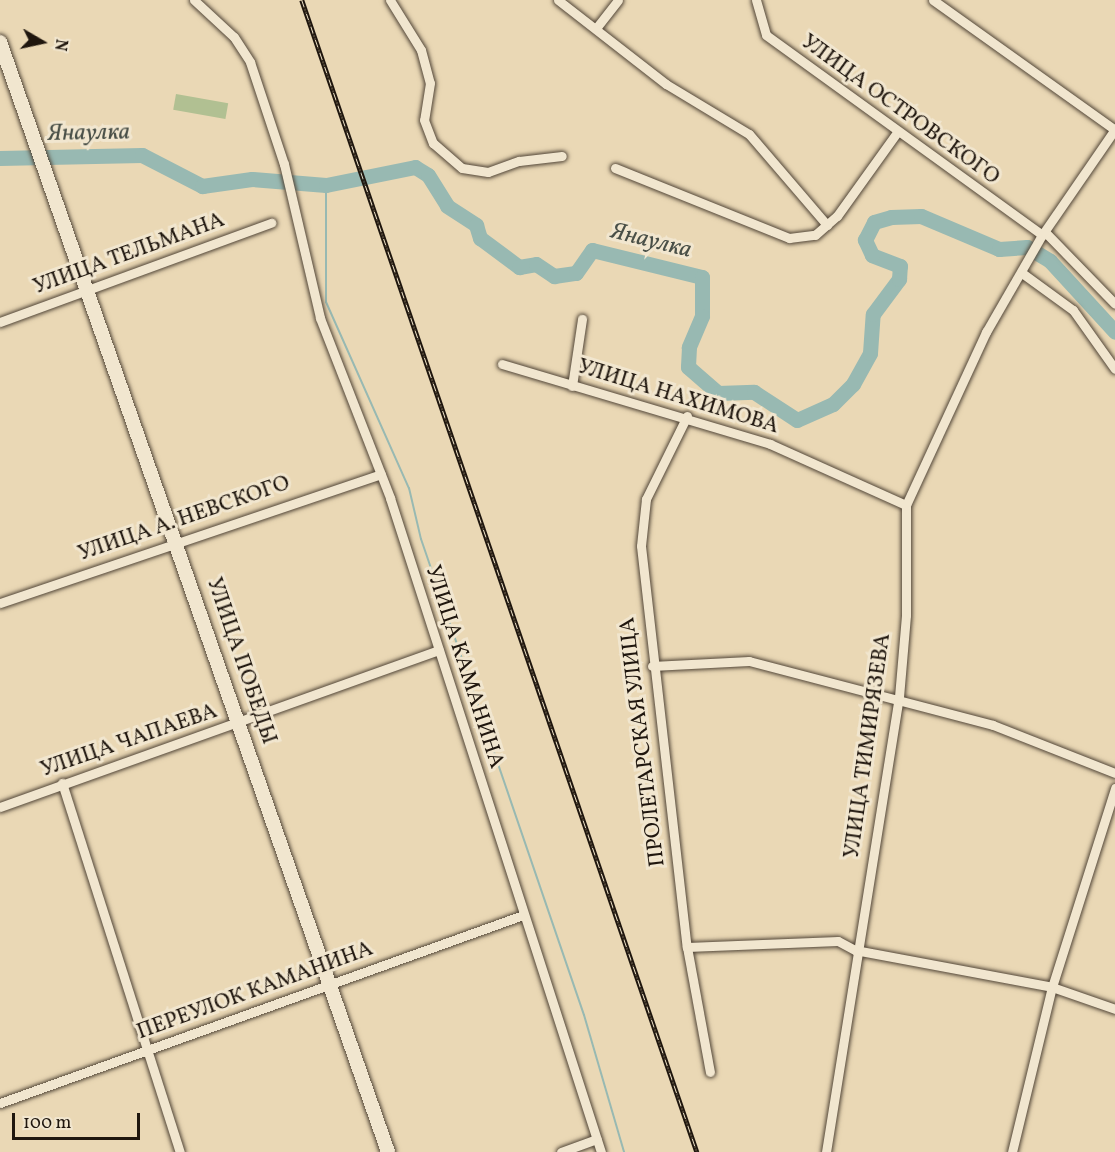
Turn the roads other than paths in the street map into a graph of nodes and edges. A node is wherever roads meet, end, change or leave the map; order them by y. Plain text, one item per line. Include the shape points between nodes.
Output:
1 (194, 0) edge
2 (390, 0) edge
3 (558, 0) edge
4 (618, 0) edge
5 (756, 0) edge
6 (933, 0) edge
7 (597, 27) junction
8 (0, 42) edge
9 (4, 72) edge
10 (1115, 130) edge
11 (896, 134) junction
12 (562, 156) dead end
13 (615, 168) dead end
14 (271, 223) dead end
15 (827, 225) junction
16 (1044, 234) junction
17 (1024, 269) junction
18 (87, 290) junction
19 (1114, 301) edge
20 (582, 319) dead end
21 (0, 322) edge
22 (502, 364) dead end
23 (1115, 369) edge
24 (572, 386) junction
25 (687, 416) junction
26 (381, 474) junction
27 (906, 505) junction
28 (177, 542) junction
29 (0, 603) edge
30 (439, 650) junction
31 (652, 666) junction
32 (899, 697) junction
33 (241, 723) junction
34 (1115, 773) edge
35 (62, 783) junction
36 (1115, 788) edge
37 (0, 807) edge
38 (523, 915) junction
39 (687, 947) junction
40 (855, 950) junction
41 (328, 983) junction
42 (1052, 987) junction
43 (1115, 1009) edge
44 (146, 1052) junction
45 (710, 1072) dead end
46 (0, 1103) edge
47 (597, 1139) junction
48 (180, 1152) edge
49 (388, 1152) edge
50 (561, 1152) edge
51 (601, 1152) edge
52 (826, 1152) edge
53 (1012, 1152) edge

1 - 26 street, УЛИЦА КАМАНИНА via 234,37 250,62 284,164 320,318
2 - 12 street via 421,50 430,83 424,120 433,143 462,168 488,172 519,161
3 - 7 street
4 - 7 street
5 - 11 street, УЛИЦА ОСТРОВСКОГО via 766,35
6 - 10 street
7 - 15 street via 666,84 749,134
8 - 9 street
9 - 18 street, УЛИЦА ПОБЕДЫ via 34,133
10 - 16 street
11 - 15 street
11 - 16 street, УЛИЦА ОСТРОВСКОГО
13 - 15 street via 789,238 815,235
14 - 18 street, УЛИЦА ТЕЛЬМАНА
16 - 17 street, УЛИЦА ТИМИРЯЗЕВА
16 - 19 street, УЛИЦА ОСТРОВСКОГО
17 - 23 street via 1073,309
17 - 27 street, УЛИЦА ТИМИРЯЗЕВА via 959,386
18 - 21 street, УЛИЦА ТЕЛЬМАНА
18 - 28 street, УЛИЦА ПОБЕДЫ
20 - 24 street
22 - 24 street, УЛИЦА НАХИМОВА
24 - 25 street, УЛИЦА НАХИМОВА
25 - 27 street, УЛИЦА НАХИМОВА via 770,444
25 - 31 street, ПРОЛЕТАРСКАЯ УЛИЦА via 646,499 641,546
26 - 28 street, УЛИЦА А. НЕВСКОГО
26 - 30 street, УЛИЦА КАМАНИНА
27 - 32 street, УЛИЦА ТИМИРЯЗЕВА via 906,615
28 - 29 street, УЛИЦА А. НЕВСКОГО
28 - 33 street, УЛИЦА ПОБЕДЫ
30 - 33 street, УЛИЦА ЧАПАЕВА
30 - 38 street, УЛИЦА КАМАНИНА
31 - 32 street via 749,661
31 - 39 street, ПРОЛЕТАРСКАЯ УЛИЦА
32 - 34 street via 993,725
32 - 40 street, УЛИЦА ТИМИРЯЗЕВА
33 - 35 street, УЛИЦА ЧАПАЕВА
33 - 41 street, УЛИЦА ПОБЕДЫ
35 - 37 street, УЛИЦА ЧАПАЕВА
35 - 44 street
36 - 42 street
38 - 41 street, ПЕРЕУЛОК КАМАНИНА
38 - 47 street, УЛИЦА КАМАНИНА
39 - 40 street via 838,941
39 - 45 street, ПРОЛЕТАРСКАЯ УЛИЦА
40 - 42 street
40 - 52 street, УЛИЦА ТИМИРЯЗЕВА
41 - 44 street, ПЕРЕУЛОК КАМАНИНА
41 - 49 street, УЛИЦА ПОБЕДЫ
42 - 43 street
42 - 53 street
44 - 46 street, ПЕРЕУЛОК КАМАНИНА
44 - 48 street
47 - 50 street
47 - 51 street, УЛИЦА КАМАНИНА

